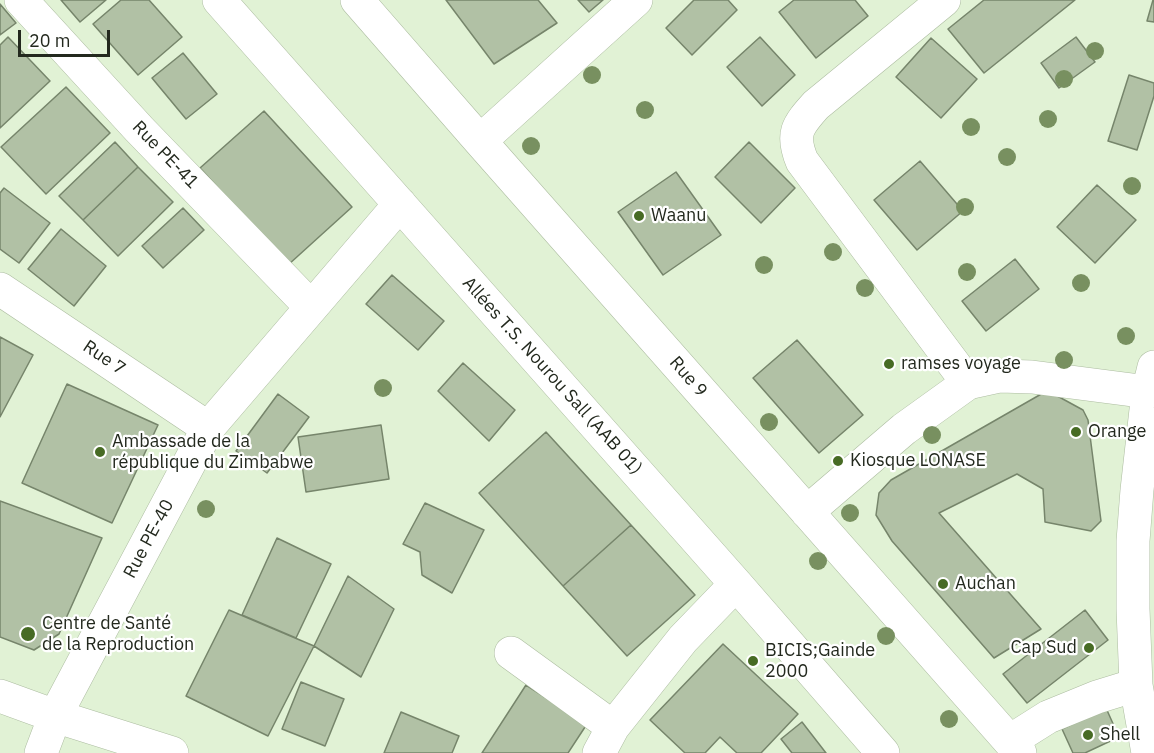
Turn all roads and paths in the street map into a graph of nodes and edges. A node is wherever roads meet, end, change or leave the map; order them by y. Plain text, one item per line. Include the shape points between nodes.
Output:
1 (21, 0) edge
2 (219, 0) edge
3 (357, 0) edge
4 (636, 0) edge
5 (944, 0) edge
6 (480, 141) junction
7 (400, 204) junction
8 (0, 289) edge
9 (311, 307) junction
10 (1151, 380) edge
11 (968, 383) junction
12 (208, 428) junction
13 (807, 512) junction
14 (736, 584) junction
15 (512, 653) dead end
16 (1136, 685) junction
17 (0, 696) edge
18 (56, 716) junction
19 (606, 740) edge
20 (1015, 747) edge
21 (41, 753) edge
22 (172, 753) edge
23 (883, 753) edge
24 (1148, 753) edge

1 - 9 street, Rue PE-41
2 - 7 street, Allées T.S. Nourou Sall (AAB 01)
3 - 6 street, Rue 9
4 - 6 street
5 - 11 street via 816,105 802,121 796,146 802,161
6 - 13 street, Rue 9
7 - 9 street, Rue PE-40
7 - 14 street, Allées T.S. Nourou Sall (AAB 01)
8 - 12 street, Rue 7
9 - 12 street, Rue PE-40
10 - 11 street via 1000,376
10 - 16 street via 1132,541
11 - 13 street via 904,429
12 - 18 street, Rue PE-40
13 - 20 street, Rue 9
14 - 19 street via 682,639
14 - 23 street, Allées T.S. Nourou Sall (AAB 01)
15 - 19 street
16 - 20 street via 1048,717
16 - 24 street
17 - 18 street
18 - 21 street, Rue PE-40
18 - 22 street

